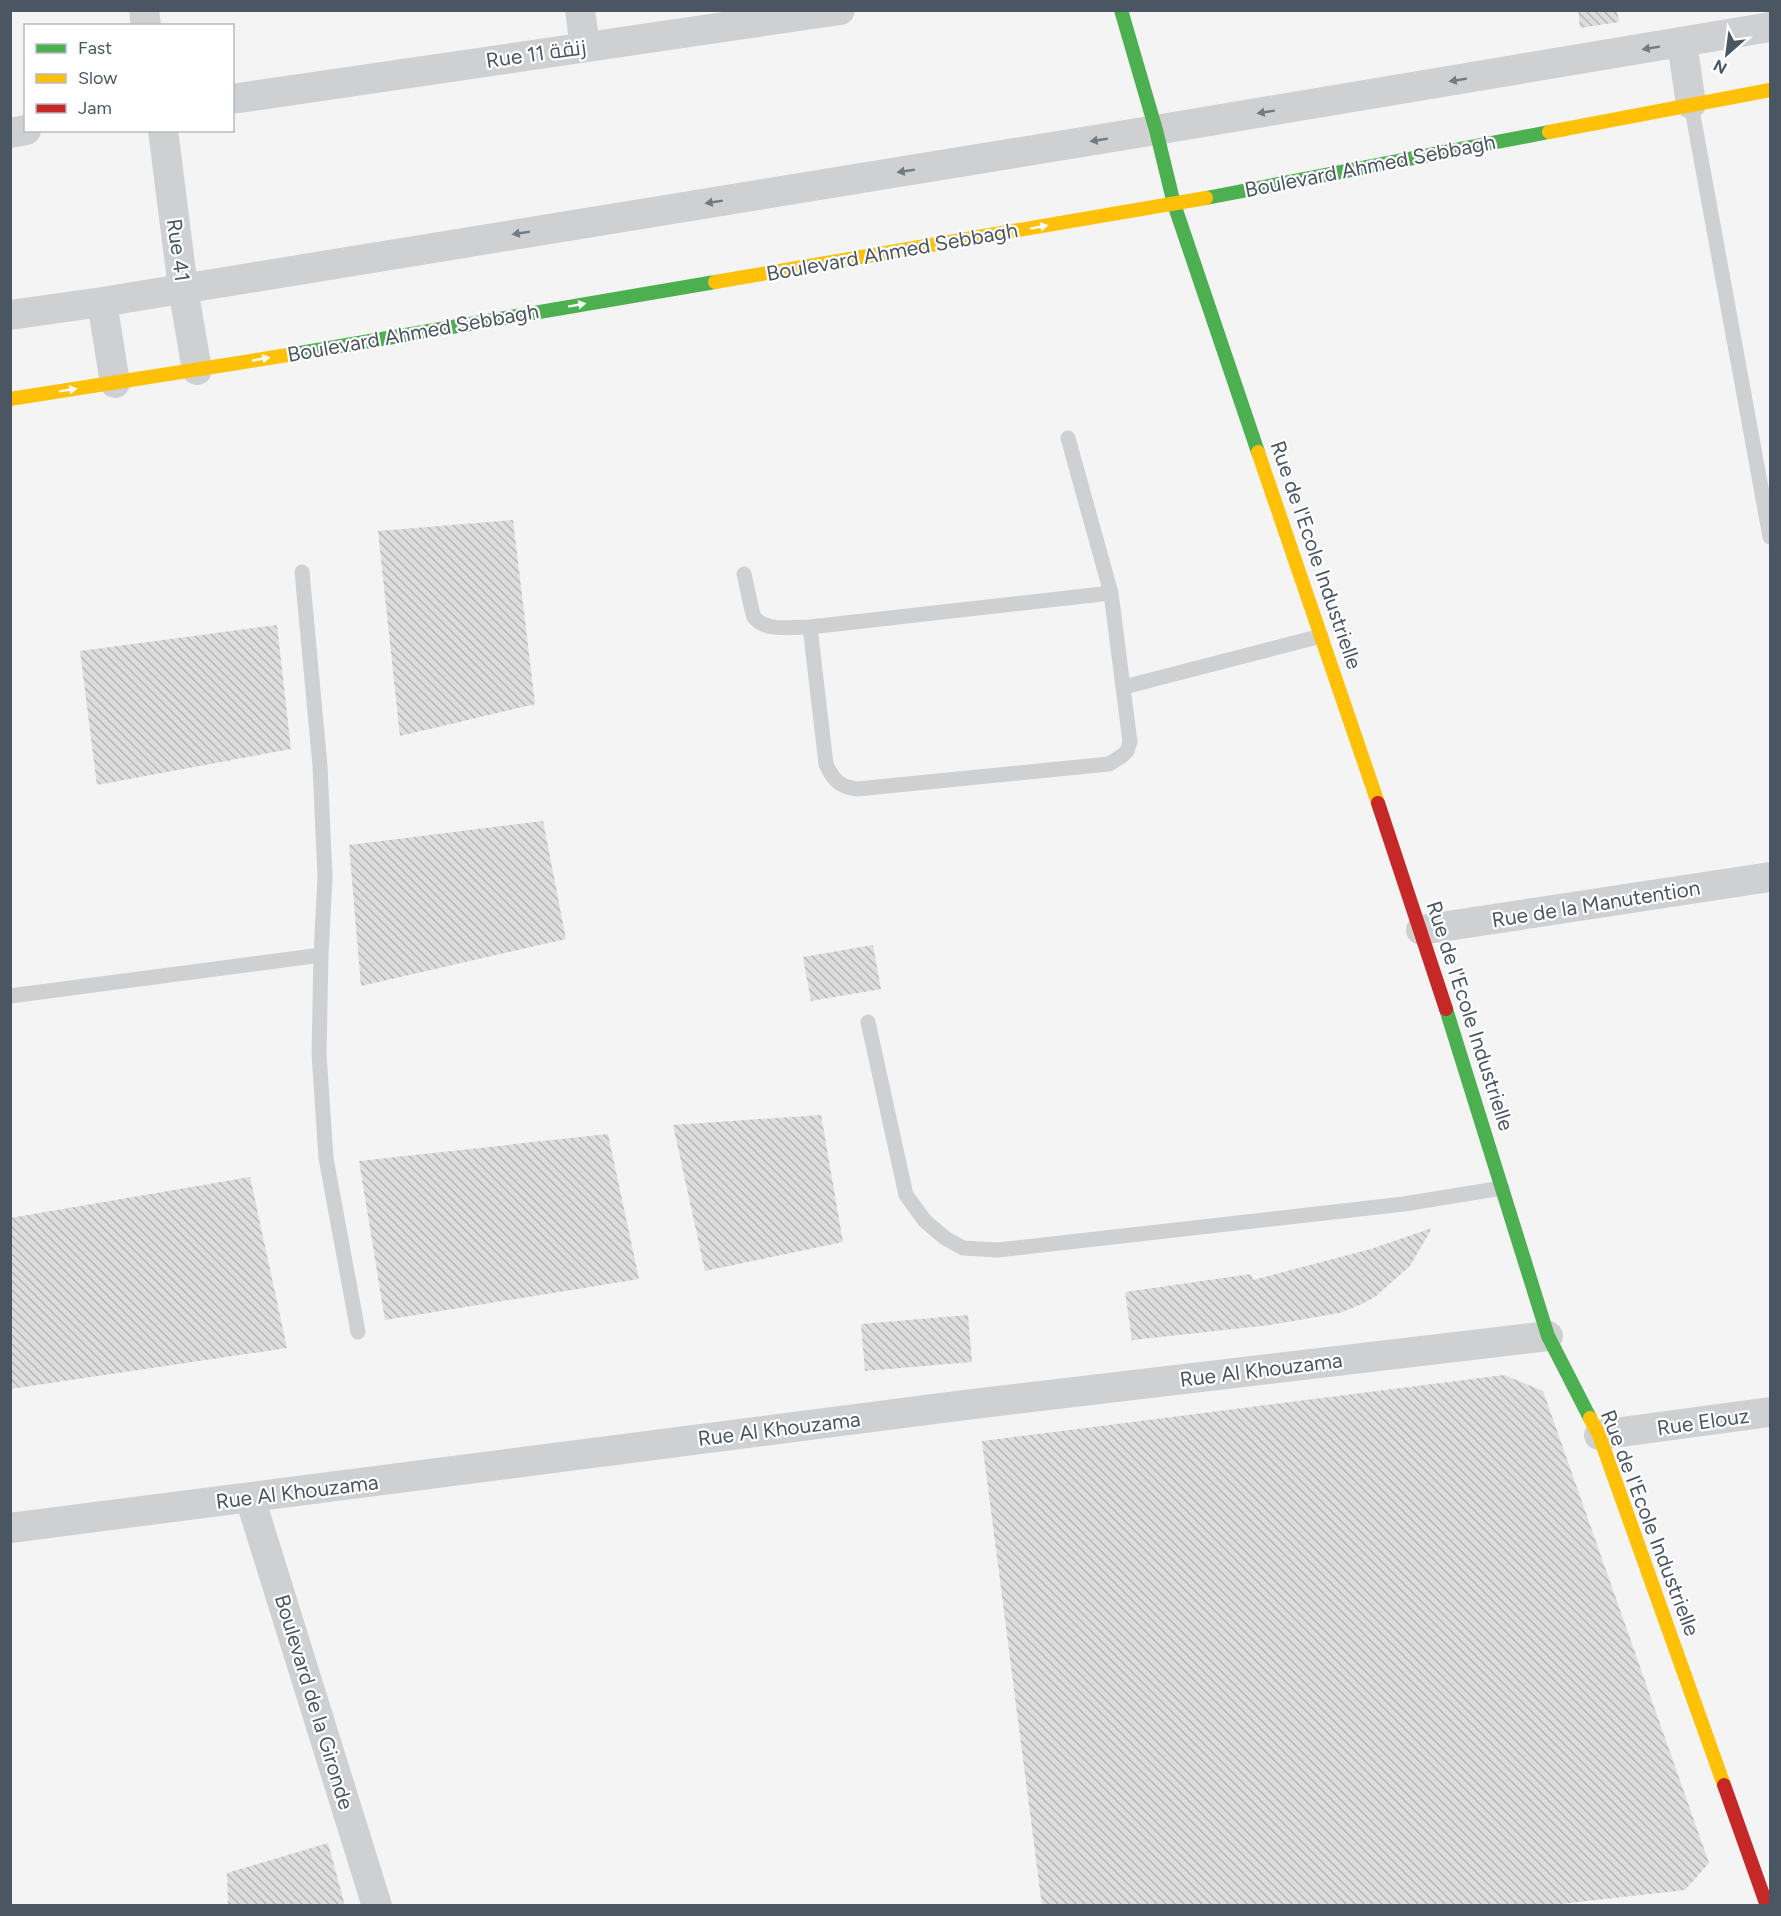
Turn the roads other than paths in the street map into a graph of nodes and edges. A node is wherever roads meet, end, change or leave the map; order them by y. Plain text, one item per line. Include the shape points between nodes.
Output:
1 (580, 10) edge
2 (840, 10) edge
3 (1121, 10) edge
4 (1770, 27) edge
5 (1682, 43) junction
6 (585, 47) junction
7 (1770, 90) edge
8 (234, 99) edge
9 (1691, 104) junction
10 (1156, 130) junction
11 (162, 132) edge
12 (1174, 204) junction
13 (183, 288) junction
14 (102, 302) junction
15 (10, 315) edge
16 (197, 370) junction
17 (115, 383) junction
18 (10, 399) edge
19 (1068, 438) dead end
20 (1770, 537) edge
21 (302, 572) dead end
22 (744, 574) dead end
23 (1111, 592) junction
24 (810, 627) junction
25 (1321, 636) junction
26 (1124, 687) junction
27 (1770, 877) edge
28 (1421, 930) junction
29 (321, 955) junction
30 (10, 996) edge
31 (867, 1022) dead end
32 (1502, 1188) junction
33 (358, 1332) dead end
34 (1548, 1336) junction
35 (1770, 1412) edge
36 (1599, 1435) junction
37 (250, 1498) junction
38 (10, 1528) edge
39 (1764, 1872) edge
40 (377, 1905) edge
41 (1767, 1905) edge

1 - 6 street
2 - 6 street, Rue 11 زنقة
3 - 10 street, Rue de l'Ecole Industrielle
4 - 5 street
5 - 9 street
5 -> 10 street
6 - 8 street, Rue 11 زنقة
7 - 9 street, Boulevard Ahmed Sebbagh
9 - 12 street, Boulevard Ahmed Sebbagh
9 - 20 lane
10 - 12 street, Rue de l'Ecole Industrielle
10 -> 13 street
11 - 13 street, Rue 41
16 -> 12 street, Boulevard Ahmed Sebbagh
12 - 25 street, Rue de l'Ecole Industrielle
13 - 14 street
13 - 16 street, Rue 41
14 - 15 street
14 - 17 street
16 - 17 street, Boulevard Ahmed Sebbagh
18 -> 17 street, Boulevard Ahmed Sebbagh
19 - 23 lane
21 - 29 lane via 320,766 325,877
22 - 24 lane via 754,617 774,627
23 - 24 lane
23 - 26 lane
24 - 26 lane via 826,764 831,777 845,788 1115,762 1130,742
25 - 26 lane
25 - 28 street, Rue de l'Ecole Industrielle
27 - 28 street, Rue de la Manutention
28 - 32 street, Rue de l'Ecole Industrielle
29 - 30 lane
29 - 33 lane via 319,1054 326,1158
31 - 32 lane via 906,1195 925,1221 963,1248 998,1250 1358,1210
32 - 34 street, Rue de l'Ecole Industrielle
34 - 36 street, Rue de l'Ecole Industrielle
34 - 37 street, Rue Al Khouzama via 965,1405
35 - 36 street, Rue Elouz
36 - 39 street, Rue de l'Ecole Industrielle
37 - 38 street, Rue Al Khouzama
37 - 40 street, Boulevard de la Gironde
39 - 41 street, Rue de l'Ecole Industrielle

